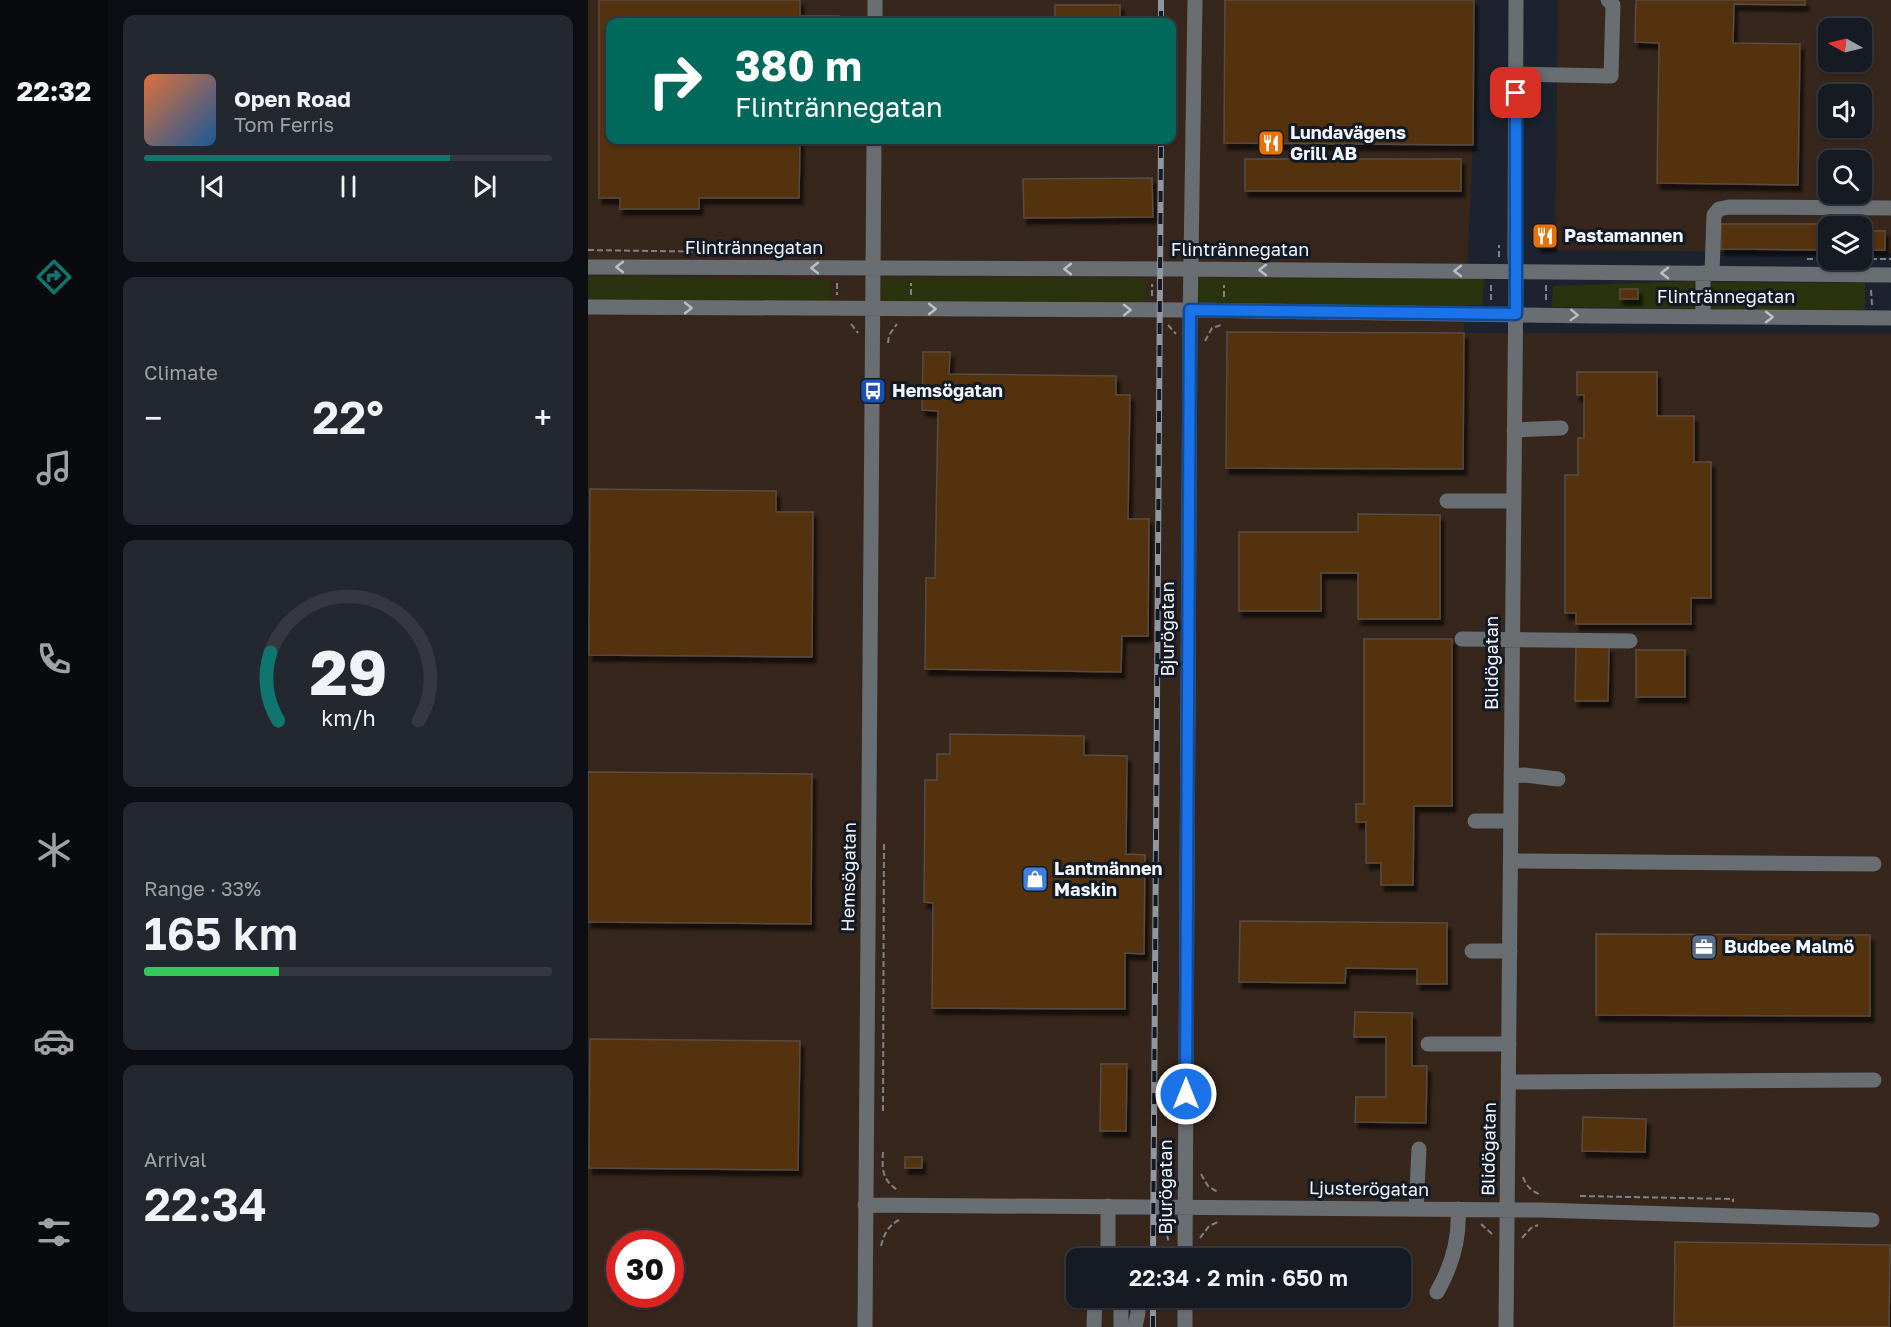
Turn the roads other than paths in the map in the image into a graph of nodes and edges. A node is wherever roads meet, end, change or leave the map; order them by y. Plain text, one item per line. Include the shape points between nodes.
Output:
1 (875, 0) edge
2 (1195, 0) edge
3 (1516, 0) edge
4 (1608, 0) edge
5 (874, 18) edge
6 (1516, 74) junction
7 (874, 144) edge
8 (1891, 208) edge
9 (588, 267) edge
10 (874, 268) junction
11 (1191, 269) junction
12 (1516, 273) junction
13 (1708, 273) junction
14 (1891, 275) edge
15 (588, 307) edge
16 (874, 309) junction
17 (1190, 310) junction
18 (1516, 314) junction
19 (1703, 316) junction
20 (1891, 318) edge
21 (1561, 428) dead end
22 (1514, 430) junction
23 (1447, 501) dead end
24 (1513, 501) junction
25 (1462, 639) dead end
26 (1512, 639) junction
27 (1630, 641) dead end
28 (1511, 776) junction
29 (1558, 779) dead end
30 (1511, 821) junction
31 (1475, 822) dead end
32 (1511, 861) junction
33 (1874, 864) dead end
34 (1472, 951) dead end
35 (1509, 951) junction
36 (1428, 1044) dead end
37 (1509, 1044) junction
38 (1874, 1080) dead end
39 (1509, 1082) junction
40 (1419, 1149) dead end
41 (866, 1205) junction
42 (1108, 1206) junction
43 (1186, 1207) junction
44 (1416, 1209) junction
45 (1507, 1210) junction
46 (1458, 1216) junction
47 (1872, 1220) dead end
48 (1108, 1248) edge
49 (1185, 1248) edge
50 (1437, 1292) dead end
51 (1095, 1308) edge
52 (1121, 1308) edge
53 (1138, 1308) edge
54 (1185, 1308) edge
55 (865, 1327) edge
56 (1094, 1327) edge
57 (1121, 1327) edge
58 (1136, 1327) edge
59 (1185, 1327) edge
60 (1506, 1327) edge

1 - 5 street
2 - 11 street, Bjurögatan
3 - 6 street, Blidögatan
4 - 6 street via 1613,5 1611,76
6 - 12 street, Blidögatan
7 - 10 street, Hemsögatan
8 - 13 street via 1719,209 1714,215
10 -> 9 street, Flintrännegatan
11 -> 10 street, Flintrännegatan
10 - 16 street, Hemsögatan
12 -> 11 street, Flintrännegatan
11 - 17 street, Bjurögatan
13 -> 12 street, Flintrännegatan
12 - 18 street, Blidögatan
13 - 14 street, Flintrännegatan
13 - 19 street
15 -> 16 street, Flintrännegatan
16 -> 17 street, Flintrännegatan
16 - 41 street, Hemsögatan
17 - 18 street, Flintrännegatan
17 - 43 street, Bjurögatan
18 -> 19 street, Flintrännegatan
18 - 22 street, Blidögatan
19 -> 20 street, Flintrännegatan
21 - 22 street
22 - 24 street, Blidögatan
23 - 24 street
24 - 26 street, Blidögatan
25 - 26 street
26 - 27 street
26 - 28 street, Blidögatan
28 - 29 street
28 - 30 street, Blidögatan
30 - 31 street
30 - 32 street, Blidögatan
32 - 33 street
32 - 35 street, Blidögatan
34 - 35 street
35 - 37 street, Blidögatan
36 - 37 street
37 - 39 street, Blidögatan
38 - 39 street
39 - 45 street, Blidögatan
40 - 44 street
41 - 42 street, Ljusterögatan
41 - 55 street, Hemsögatan
42 - 43 street, Ljusterögatan
42 - 48 street
43 - 44 street, Ljusterögatan
43 - 49 street, Bjurögatan
44 - 46 street, Ljusterögatan
45 - 46 street, Ljusterögatan
45 - 47 street, Ljusterögatan
45 - 60 street, Blidögatan
46 - 50 street via 1454,1255
51 - 56 street
52 - 57 street
53 - 58 street
54 - 59 street

